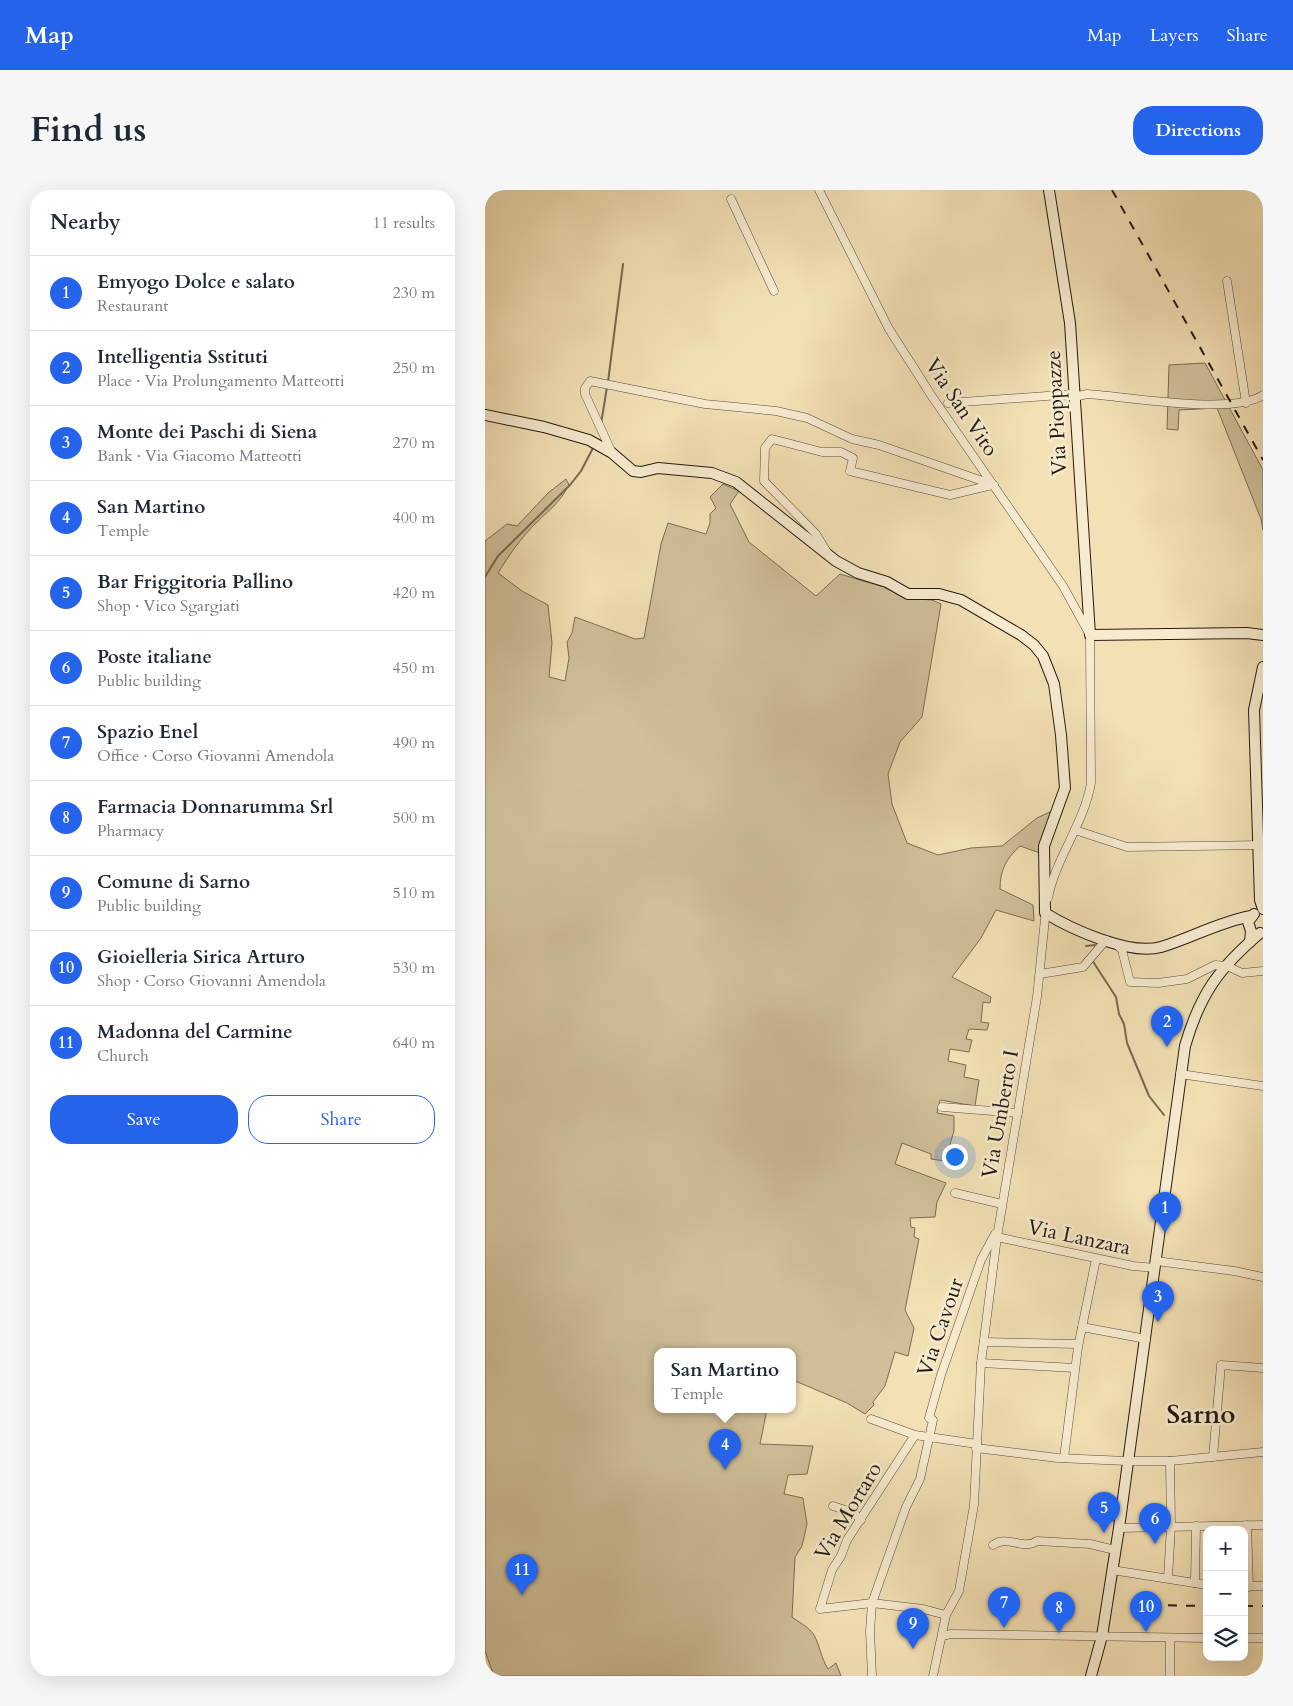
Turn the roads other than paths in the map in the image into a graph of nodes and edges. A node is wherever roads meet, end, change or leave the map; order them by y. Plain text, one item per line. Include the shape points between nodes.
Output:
1 (819, 190) edge
2 (1052, 191) edge
3 (731, 199) dead end
4 (1227, 281) dead end
5 (774, 291) dead end
6 (1074, 395) junction
7 (1263, 395) edge
8 (948, 403) dead end
9 (1246, 403) junction
10 (485, 416) edge
11 (612, 453) junction
12 (993, 485) junction
13 (829, 556) junction
14 (1090, 635) junction
15 (1263, 635) edge
16 (1263, 668) edge
17 (1075, 830) junction
18 (1261, 845) edge
19 (1258, 911) edge
20 (1045, 913) junction
21 (1238, 918) junction
22 (1256, 931) edge
23 (1106, 940) junction
24 (1116, 944) junction
25 (1227, 966) junction
26 (1263, 971) edge
27 (1039, 974) junction
28 (1180, 1074) junction
29 (1263, 1086) edge
30 (942, 1107) dead end
31 (1018, 1113) junction
32 (955, 1192) dead end
33 (1002, 1204) junction
34 (998, 1227) junction
35 (997, 1237) junction
36 (1096, 1259) junction
37 (1155, 1265) junction
38 (1263, 1277) edge
39 (1082, 1327) junction
40 (1146, 1339) junction
41 (984, 1342) junction
42 (1078, 1344) junction
43 (981, 1363) junction
44 (1075, 1368) junction
45 (1263, 1368) edge
46 (871, 1419) dead end
47 (915, 1435) junction
48 (929, 1438) junction
49 (977, 1446) junction
50 (1263, 1452) edge
51 (1213, 1457) junction
52 (1064, 1458) junction
53 (1127, 1461) junction
54 (1170, 1461) junction
55 (833, 1506) dead end
56 (861, 1520) junction
57 (1247, 1525) junction
58 (1263, 1525) edge
59 (1171, 1526) junction
60 (1196, 1526) junction
61 (1119, 1528) junction
62 (993, 1545) dead end
63 (1115, 1550) junction
64 (1112, 1570) junction
65 (1247, 1571) edge
66 (1168, 1578) junction
67 (1195, 1583) junction
68 (1203, 1584) edge
69 (1248, 1586) edge
70 (1263, 1586) edge
71 (872, 1603) junction
72 (946, 1615) junction
73 (942, 1636) junction
74 (1102, 1636) junction
75 (1170, 1638) junction
76 (1203, 1638) edge
77 (1248, 1638) edge
78 (1263, 1638) edge
79 (872, 1676) edge
80 (933, 1676) edge
81 (1091, 1676) edge
82 (1170, 1676) edge

1 - 12 street, Via San Vito via 889,329
2 - 6 street, Via Pioppazze via 1070,323
3 - 5 street
4 - 9 street
6 - 8 street
6 - 9 street via 1201,404
6 - 14 street, Via Pioppazze
7 - 9 street
10 - 11 street via 544,427 595,443
11 - 12 street via 585,394 590,381 705,404 776,411 807,418 852,439 879,445
11 - 13 street via 633,471 658,468 712,473 736,482
12 - 13 street via 950,495 850,471 853,458 841,452 822,452 772,439 765,448 764,481 816,534
12 - 14 street, Via San Vito via 1063,586
13 - 20 street via 858,573 887,582 908,594 939,594 961,600 1021,635 1043,656 1054,684 1065,788 1044,846
14 - 15 street
14 - 17 street, Via Umberto I via 1091,783 1088,801
16 - 18 street via 1254,710
17 - 18 street via 1127,847
17 - 20 street, Via Umberto I via 1052,877
18 - 19 street
19 - 21 street
19 - 22 street via 1248,922
20 - 23 street via 1059,922
20 - 27 street, Via Umberto I
21 - 22 street
21 - 24 street via 1159,948
22 - 25 street
23 - 24 street
23 - 27 street via 1083,967
24 - 25 street via 1122,950 1130,982 1187,979 1215,965
25 - 26 street via 1242,973
25 - 28 street via 1214,979 1193,1017
27 - 31 street, Via Umberto I
28 - 29 street
28 - 37 street
30 - 31 street
31 - 33 street, Via Umberto I
32 - 33 street
33 - 34 street, Via Umberto I
34 - 35 street, Via Umberto I
34 - 48 street, Via Cavour via 981,1260 941,1375 929,1418 933,1420
35 - 36 street, Via Lanzara
35 - 41 street, Via Umberto I
36 - 37 street, Via Lanzara
36 - 39 street
37 - 38 street, Via Lanzara via 1234,1271
37 - 40 street
39 - 40 street
39 - 42 street
40 - 53 street
41 - 42 street
41 - 43 street, Via Umberto I
42 - 44 street
43 - 44 street
43 - 49 street, Via Umberto I
44 - 52 street
45 - 51 street via 1221,1365
46 - 47 street
47 - 48 street
47 - 56 street, Via Mortaro
48 - 49 street
48 - 71 street, Via Cavour via 920,1479 906,1507
49 - 52 street
49 - 72 street, Via Umberto I via 968,1549 959,1591
50 - 51 street
51 - 54 street
52 - 53 street
53 - 54 street
53 - 61 street
54 - 59 street
55 - 56 street via 854,1513
56 - 71 street, Via Mortaro via 832,1570 820,1609
57 - 58 street
57 - 60 street
57 - 65 street
59 - 60 street
59 - 61 street
59 - 66 street
60 - 67 street
61 - 63 street
62 - 63 street via 1006,1540 1026,1544 1037,1541 1090,1544
63 - 64 street
64 - 66 street
64 - 74 street
66 - 67 street
67 - 68 street
69 - 70 street
71 - 72 street
71 - 79 street, Via Cavour
72 - 73 street, Via Umberto I
73 - 74 street
73 - 80 street, Via Umberto I
74 - 75 street
74 - 81 street
75 - 76 street
75 - 82 street
77 - 78 street

